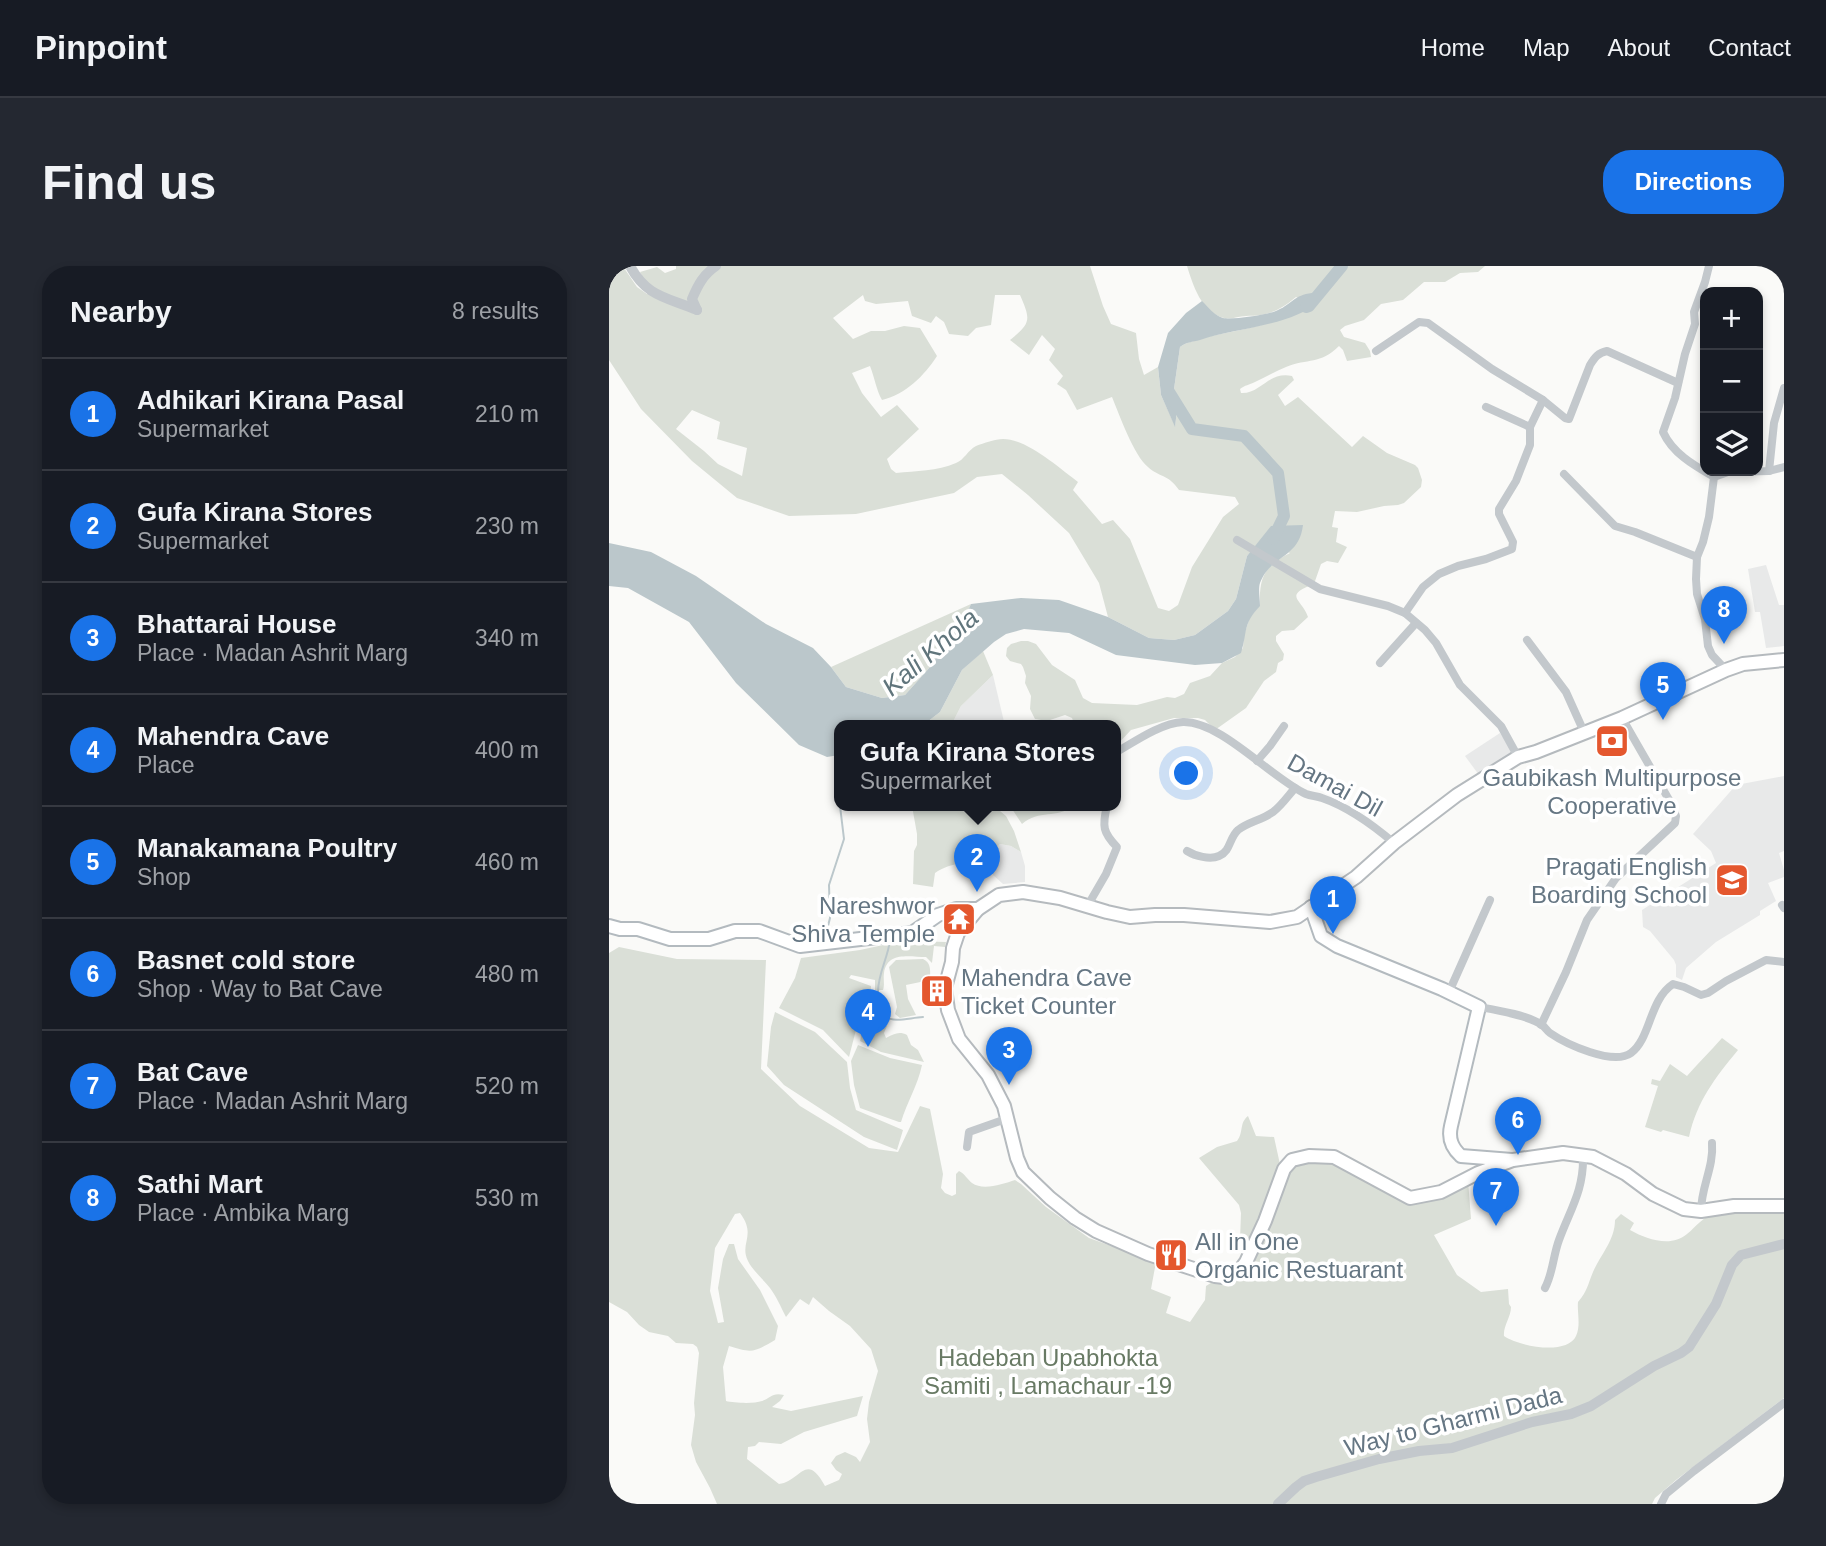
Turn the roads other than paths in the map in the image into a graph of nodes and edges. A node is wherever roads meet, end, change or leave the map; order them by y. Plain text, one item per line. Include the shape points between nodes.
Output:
1 (630, 266) edge
2 (716, 266) edge
3 (1709, 266) edge
4 (1375, 351) dead end
5 (1678, 383) junction
6 (1784, 388) edge
7 (1543, 400) junction
8 (1486, 407) dead end
9 (1530, 427) junction
10 (1784, 467) edge
11 (1769, 471) junction
12 (1564, 474) dead end
13 (1714, 477) junction
14 (1237, 540) dead end
15 (1697, 557) junction
16 (1405, 613) junction
17 (1416, 623) junction
18 (1527, 640) dead end
19 (1784, 660) edge
20 (1380, 663) dead end
21 (1726, 670) junction
22 (1622, 718) junction
23 (1285, 726) dead end
24 (1584, 732) junction
25 (1121, 749) edge
26 (1518, 757) junction
27 (1257, 761) junction
28 (1295, 788) junction
29 (1106, 811) edge
30 (1394, 843) junction
31 (1187, 851) dead end
32 (1490, 900) dead end
33 (1088, 905) junction
34 (1311, 907) junction
35 (978, 909) junction
36 (1297, 917) junction
37 (609, 926) edge
38 (1321, 936) junction
39 (1784, 962) edge
40 (1450, 992) junction
41 (1479, 1007) junction
42 (1541, 1025) junction
43 (1010, 1127) junction
44 (1711, 1143) dead end
45 (967, 1147) dead end
46 (1461, 1156) junction
47 (1583, 1156) junction
48 (1513, 1160) junction
49 (1462, 1181) junction
50 (1784, 1206) edge
51 (1701, 1211) junction
52 (1784, 1244) edge
53 (1545, 1288) dead end
54 (1784, 1403) edge
55 (1278, 1504) edge
56 (1661, 1504) edge

1 - 2 street via 646,289 697,310 692,299 705,274
3 - 5 street
4 - 7 street via 1424,322
5 - 7 street via 1607,351 1595,357 1569,419
5 - 13 street via 1663,432 1683,457
6 - 11 street via 1774,423
7 - 9 street
8 - 9 street
9 - 16 street via 1530,445 1499,509 1512,549 1439,574 1423,587
10 - 11 street
11 - 13 street
12 - 15 street via 1615,526
13 - 15 street
14 - 16 street via 1319,589
15 - 21 street via 1697,594 1708,646
16 - 17 street
17 - 20 street
17 - 26 street via 1436,643 1460,685 1501,726
18 - 24 street via 1566,692
19 - 21 main road
21 - 22 main road
22 - 24 main road
22 - 42 street via 1672,805 1675,823 1616,878 1587,920
23 - 27 street
24 - 26 main road
25 - 27 street, Damai Dil via 1175,723 1196,723 1224,736
26 - 30 main road via 1457,795
27 - 28 street, Damai Dil
28 - 30 street, Damai Dil via 1362,819
28 - 31 street via 1273,812 1236,831 1223,854 1212,858
29 - 33 street via 1104,827 1117,847
30 - 34 main road via 1356,877
32 - 40 street
33 - 35 main road via 1023,892 999,895
33 - 36 main road via 1129,917 1184,915 1270,922
34 - 36 main road
34 - 38 main road
35 - 37 main road via 938,915 912,933 800,946 759,931 670,939
35 - 43 main road via 958,933 953,948 946,988 948,1010 960,1039 988,1074
36 - 38 main road
38 - 40 main road
39 - 42 street via 1766,960 1701,995 1672,984 1660,996 1629,1055 1596,1056
40 - 41 main road
41 - 42 street
41 - 46 main road via 1449,1134
43 - 45 street via 1003,1120 969,1132
43 - 49 main road via 1023,1172 1075,1218 1148,1254 1215,1276 1233,1274 1247,1262 1284,1169 1292,1160 1334,1157 1410,1198 1441,1192
44 - 51 street
46 - 48 main road
46 - 49 main road via 1465,1168
47 - 48 main road via 1563,1153
47 - 51 main road via 1626,1174 1684,1209
47 - 53 street via 1581,1185
48 - 49 main road
50 - 51 main road
52 - 55 street, Way to Gharmi Dada via 1741,1255 1689,1347 1591,1406 1452,1448 1391,1457 1316,1477 1304,1481
54 - 56 street via 1666,1494

